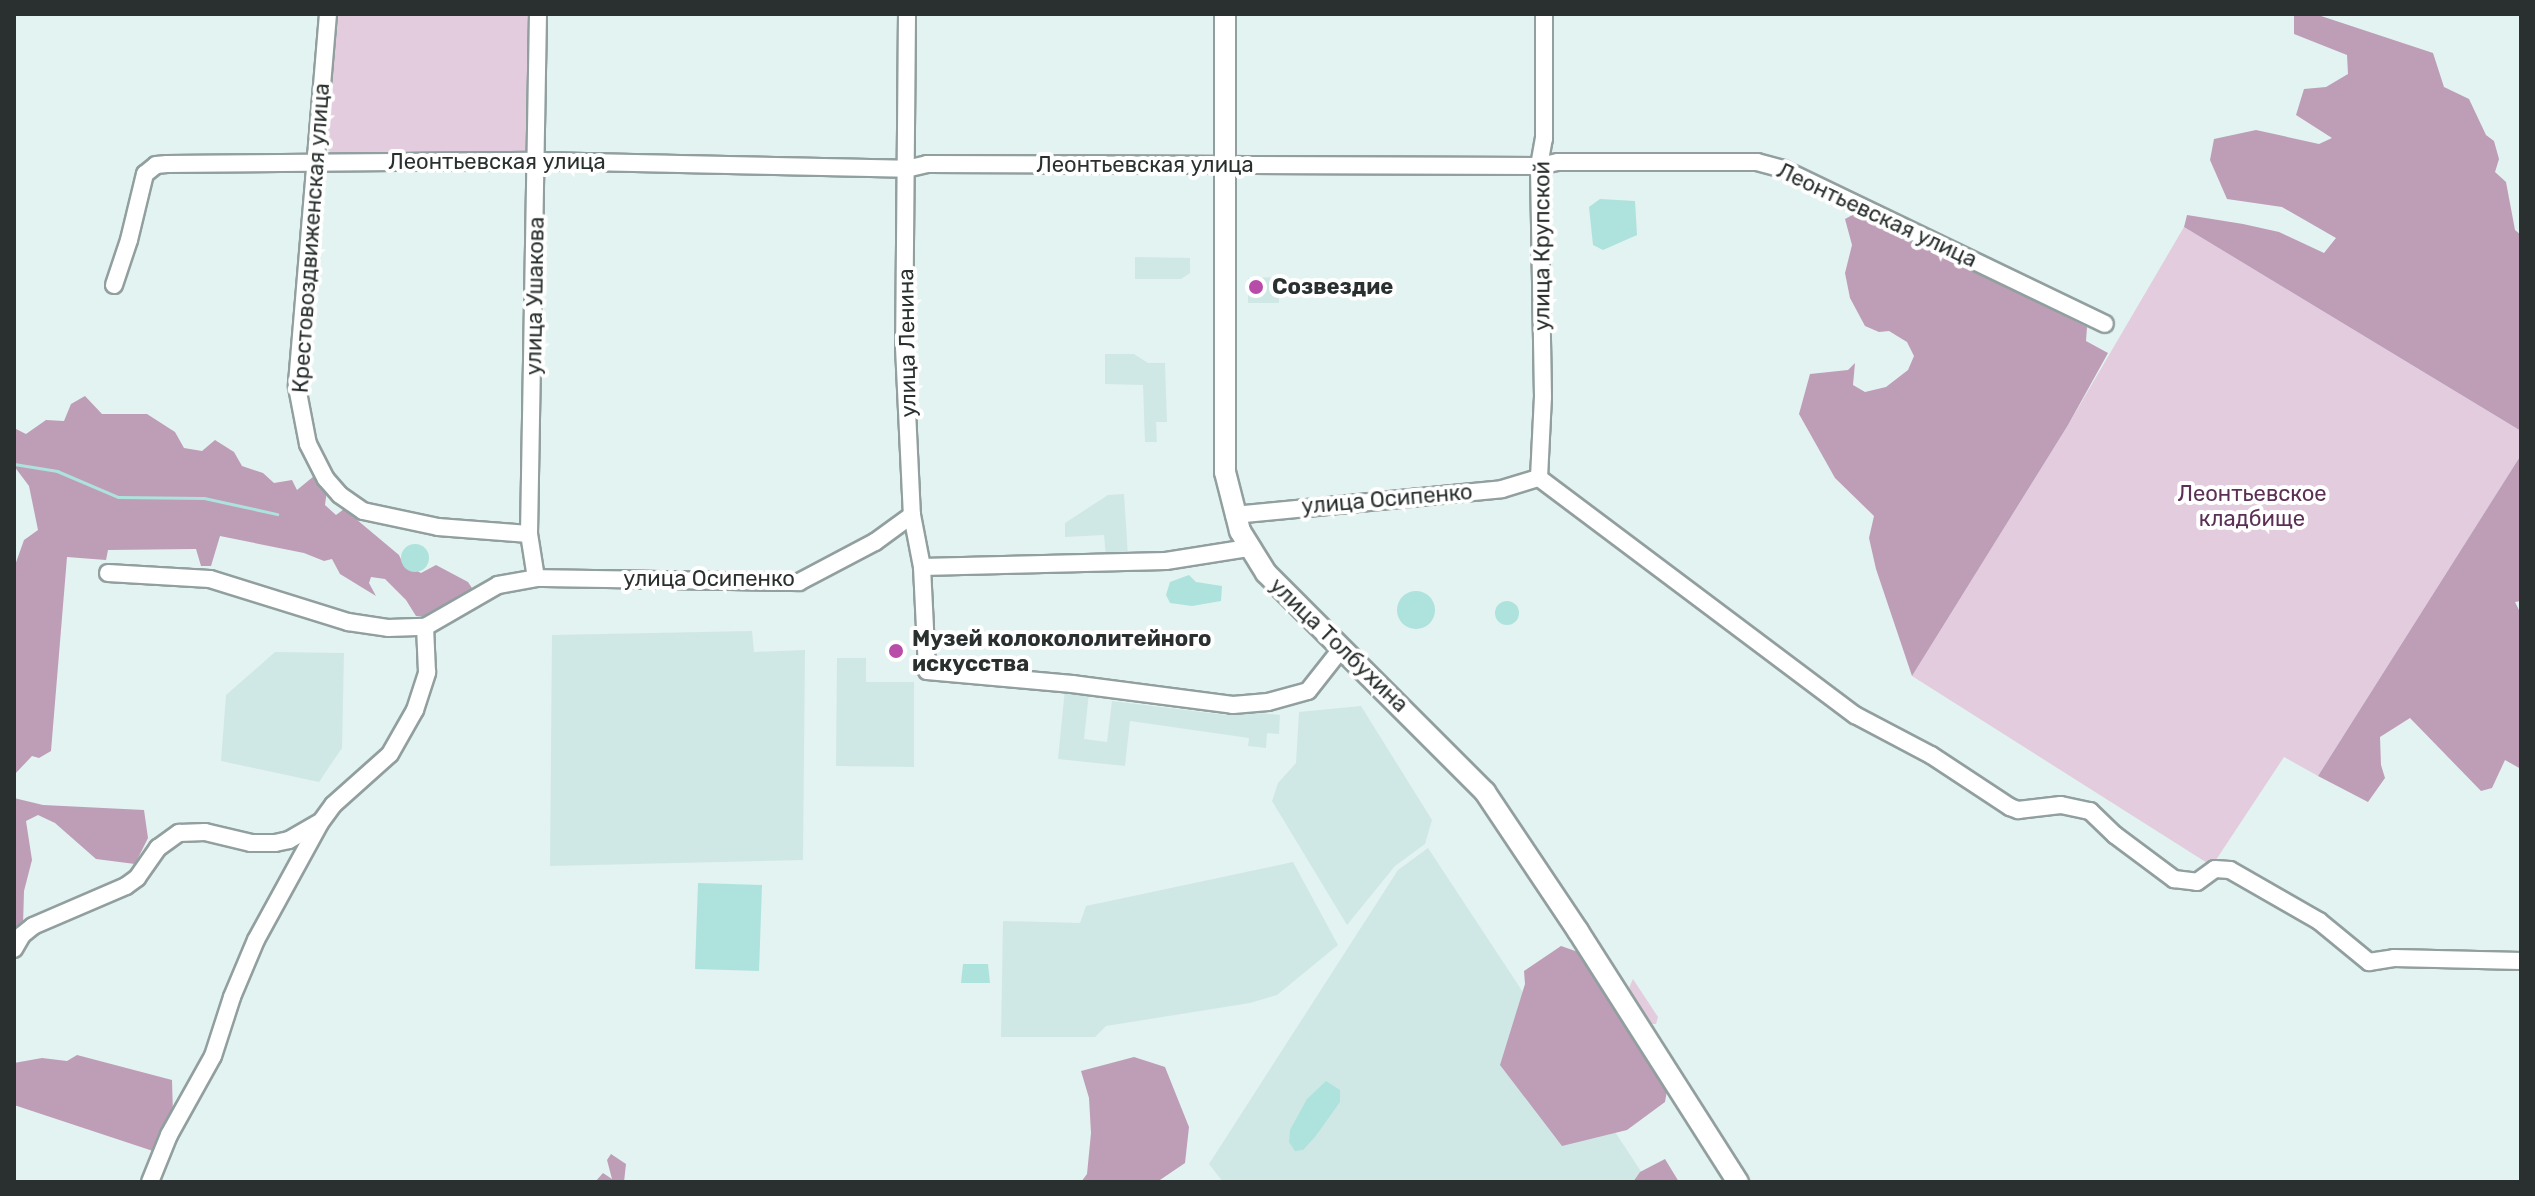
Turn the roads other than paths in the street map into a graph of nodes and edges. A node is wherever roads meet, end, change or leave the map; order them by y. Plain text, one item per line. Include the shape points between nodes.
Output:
1 (328, 14) edge
2 (538, 14) edge
3 (907, 14) edge
4 (1225, 14) edge
5 (1544, 14) edge
6 (538, 161) junction
7 (315, 162) junction
8 (1224, 164) junction
9 (1539, 166) junction
10 (906, 169) junction
11 (114, 285) dead end
12 (2105, 324) dead end
13 (1539, 478) junction
14 (912, 515) junction
15 (1234, 515) junction
16 (529, 534) junction
17 (1248, 548) junction
18 (922, 567) junction
19 (108, 573) dead end
20 (536, 578) junction
21 (425, 627) junction
22 (1341, 649) junction
23 (323, 819) junction
24 (14, 947) edge
25 (2521, 961) edge
26 (150, 1182) edge
27 (1738, 1182) edge

1 - 7 street, Крестовоздвиженская улица
2 - 6 street, улица Ушакова
3 - 10 street, улица Ленина
4 - 8 main road, улица Толбухина
5 - 9 street, улица Крупской via 1544,139
6 - 7 street, Леонтьевская улица
6 - 10 street, Леонтьевская улица
6 - 16 street, улица Ушакова
7 - 11 street, Леонтьевская улица via 149,168
7 - 16 street, Крестовоздвиженская улица via 297,387 314,459 340,495 379,517
8 - 9 street, Леонтьевская улица
8 - 10 street, Леонтьевская улица via 927,164
8 - 15 main road, улица Толбухина via 1225,472
9 - 12 street, Леонтьевская улица via 1757,162 1783,169
9 - 13 street, улица Крупской
10 - 14 street, улица Ленина via 904,347
13 - 15 street, улица Осипенко via 1502,489
13 - 25 street via 1855,715 1931,755 2010,807 2061,805 2090,811 2174,879 2197,882 2215,869 2230,870 2319,921 2369,962
14 - 18 street, улица Ленина
14 - 20 street, улица Осипенко via 875,542 799,582
15 - 17 main road, улица Толбухина
16 - 20 street, улица Ушакова
17 - 18 street via 1166,561
17 - 22 main road, улица Толбухина
18 - 22 street, улица Ленина via 927,671 1244,704 1308,691
19 - 21 street via 210,579 339,620 379,628
20 - 21 street, улица Осипенко via 498,585
21 - 23 street via 427,672 415,710 382,763
22 - 27 main road, улица Толбухина via 1485,792
23 - 24 street via 304,833 275,843 179,833 158,848 126,886 33,926
23 - 26 street via 256,940 213,1056 169,1135

